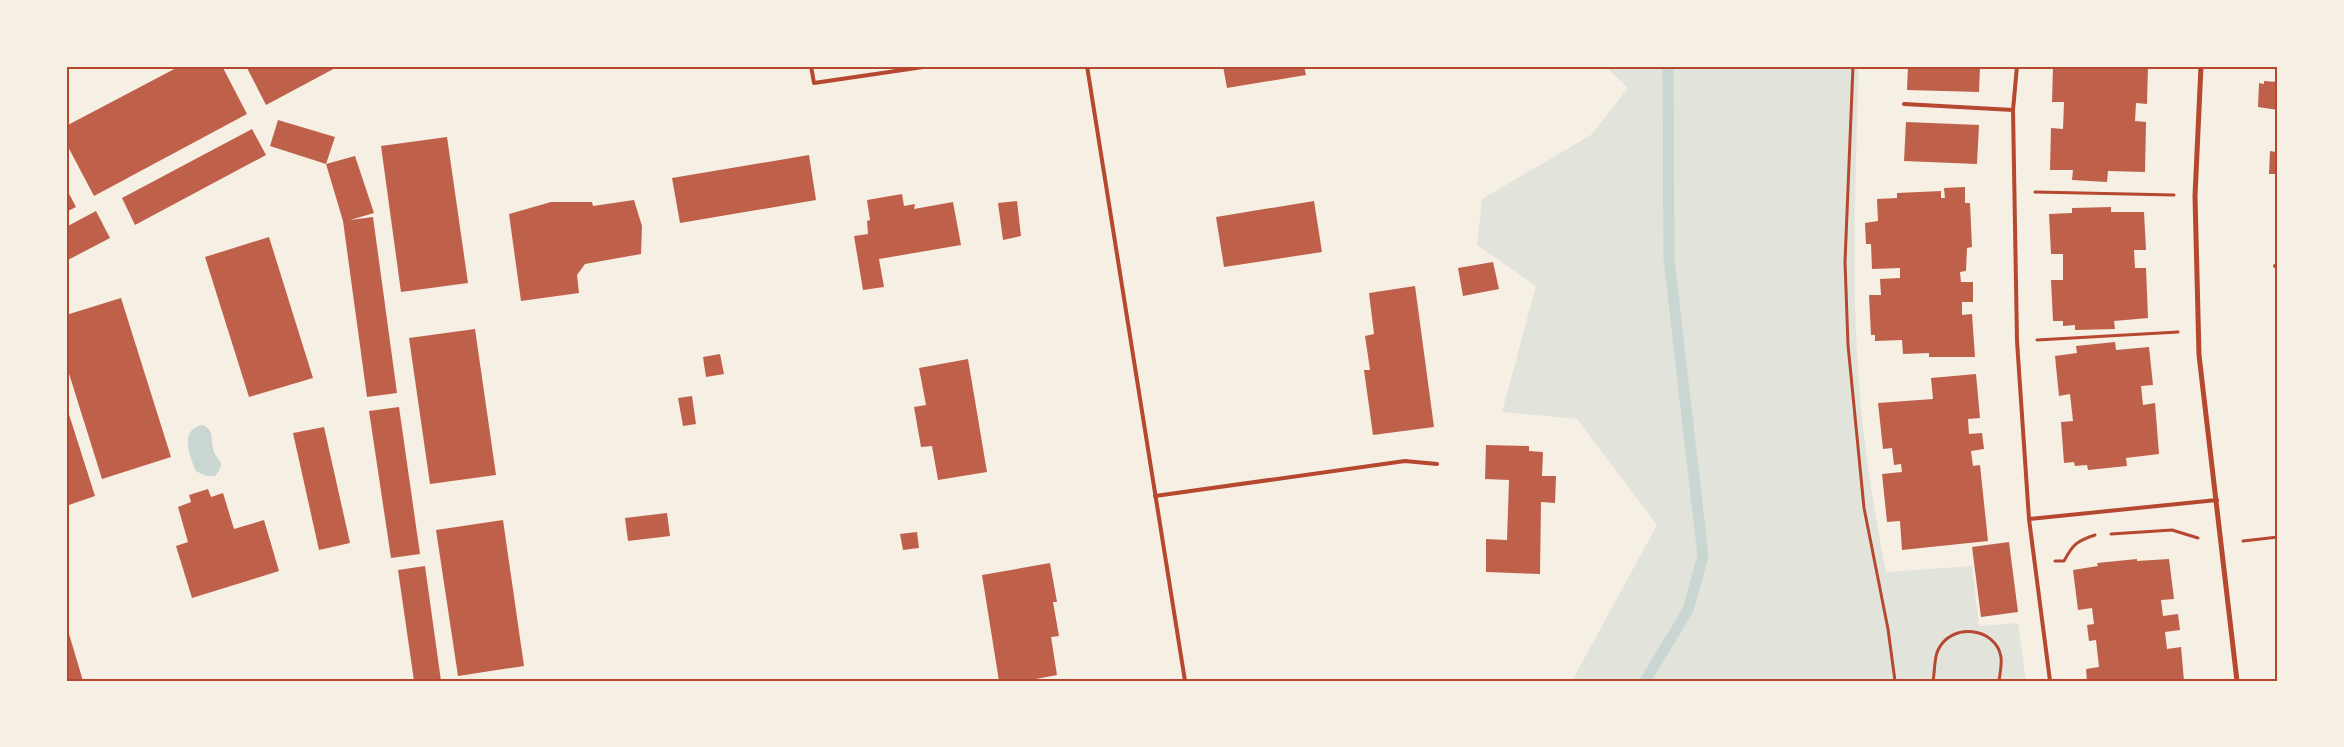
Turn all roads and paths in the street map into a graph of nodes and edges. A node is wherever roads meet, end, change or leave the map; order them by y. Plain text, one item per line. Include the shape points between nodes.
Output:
1 (811, 66) edge
2 (930, 66) edge
3 (1086, 66) edge
4 (1853, 66) edge
5 (2017, 66) edge
6 (2201, 66) edge
7 (1904, 104) dead end
8 (2012, 110) junction
9 (2014, 192) junction
10 (2195, 196) junction
11 (2198, 330) junction
12 (2017, 341) junction
13 (1438, 464) dead end
14 (1156, 496) junction
15 (2216, 500) junction
16 (2029, 519) junction
17 (2278, 537) edge
18 (2221, 543) junction
19 (2035, 562) junction
20 (1185, 681) edge
21 (1895, 681) edge
22 (1933, 681) edge
23 (1999, 681) edge
24 (2050, 681) edge
25 (2237, 681) edge

1 - 2 lane via 814,83
3 - 14 lane
4 - 21 path via 1844,262 1848,345 1864,508
5 - 8 lane
6 - 10 street
7 - 8 lane
8 - 9 lane
9 - 10 path
9 - 12 lane
10 - 11 street
11 - 12 path
11 - 15 street
12 - 16 lane
13 - 14 lane via 1405,461
14 - 20 lane
15 - 16 lane
15 - 18 street
16 - 19 lane
17 - 18 path
18 - 19 path via 2206,544 2172,530 2095,535 2079,540 2064,561
18 - 25 street
19 - 24 lane
22 - 23 path via 1938,650 1945,641 1964,630 1971,630 1982,634 1997,647 2001,657

